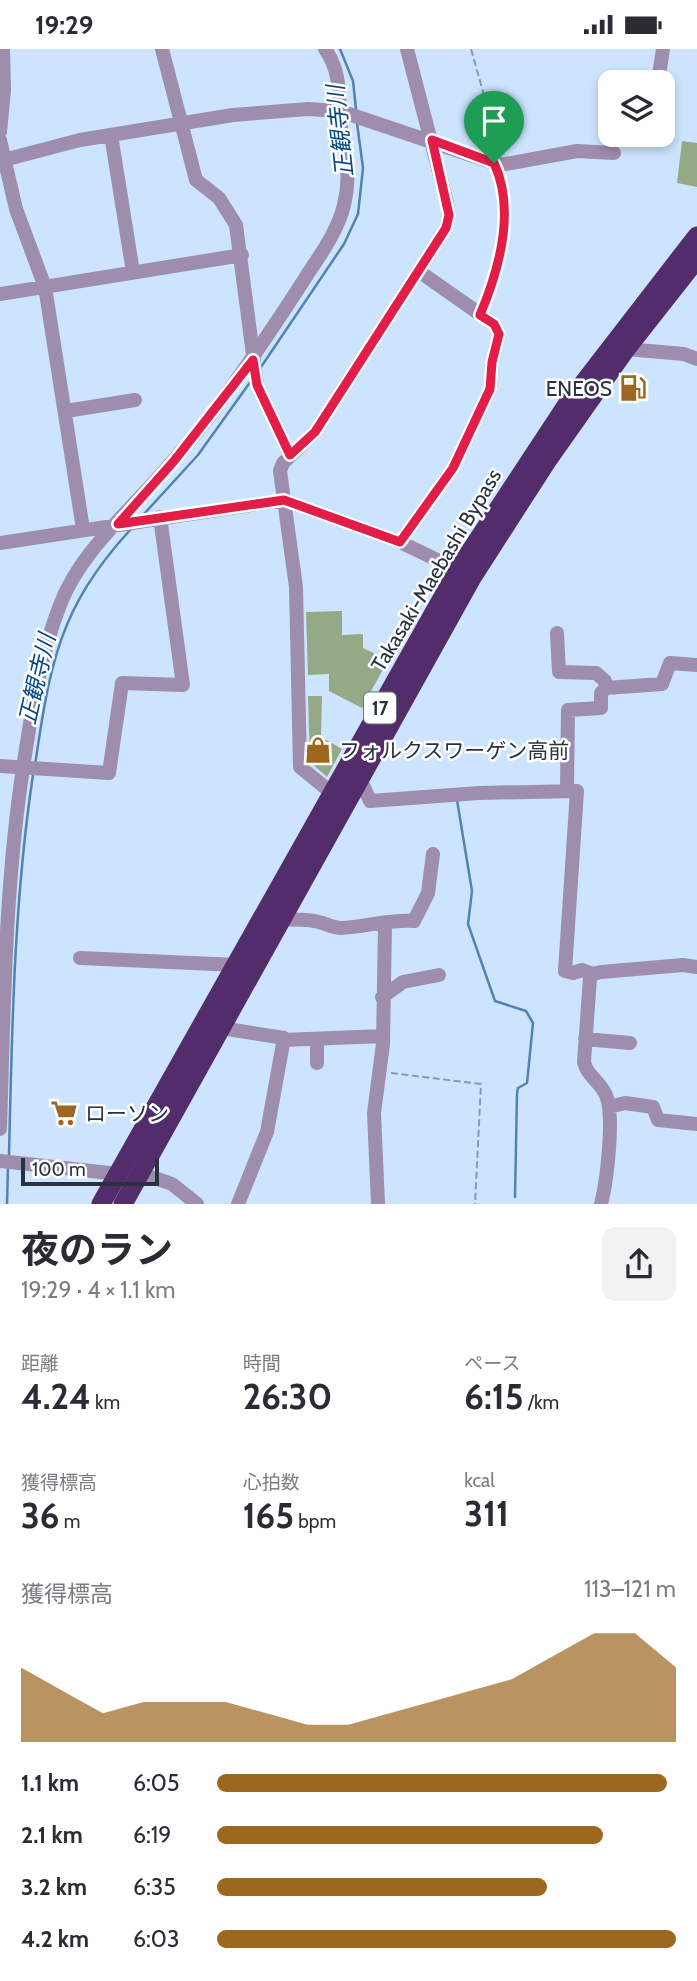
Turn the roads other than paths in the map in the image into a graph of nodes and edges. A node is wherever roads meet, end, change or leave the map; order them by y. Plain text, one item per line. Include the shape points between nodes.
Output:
1 (3, 49) edge
2 (162, 49) edge
3 (325, 49) edge
4 (407, 49) edge
5 (663, 49) edge
6 (660, 70) edge
7 (340, 111) junction
8 (181, 123) junction
9 (0, 132) edge
10 (111, 135) junction
11 (432, 140) junction
12 (0, 141) edge
13 (614, 153) dead end
14 (2, 161) edge
15 (697, 236) edge
16 (242, 255) junction
17 (697, 259) edge
18 (133, 272) junction
19 (420, 272) junction
20 (45, 288) junction
21 (0, 294) edge
22 (626, 349) junction
23 (697, 359) edge
24 (253, 360) junction
25 (135, 400) dead end
26 (65, 411) junction
27 (290, 455) junction
28 (284, 500) junction
29 (160, 517) junction
30 (118, 524) junction
31 (90, 528) junction
32 (400, 542) junction
33 (0, 543) edge
34 (94, 546) junction
35 (458, 570) junction
36 (557, 632) dead end
37 (697, 665) edge
38 (606, 688) junction
39 (0, 766) edge
40 (23, 768) junction
41 (356, 783) junction
42 (567, 789) junction
43 (332, 793) junction
44 (433, 854) dead end
45 (3, 905) edge
46 (280, 919) junction
47 (385, 924) junction
48 (80, 958) dead end
49 (237, 965) junction
50 (697, 967) edge
51 (593, 974) junction
52 (439, 975) dead end
53 (1, 994) edge
54 (382, 997) junction
55 (221, 1028) junction
56 (383, 1036) junction
57 (317, 1039) junction
58 (585, 1039) junction
59 (283, 1040) junction
60 (629, 1043) dead end
61 (317, 1063) dead end
62 (1, 1075) edge
63 (609, 1107) junction
64 (697, 1124) edge
65 (0, 1129) edge
66 (0, 1161) edge
67 (118, 1172) junction
68 (139, 1174) junction
69 (101, 1204) edge
70 (123, 1204) edge
71 (197, 1204) edge
72 (238, 1204) edge
73 (378, 1204) edge
74 (601, 1204) edge

1 - 9 street
2 - 8 street
3 - 7 street via 336,69
4 - 11 street
5 - 6 street
7 - 8 street via 308,109
7 - 11 street
7 - 24 street via 348,160 344,207 331,238
8 - 10 street
8 - 16 street via 196,180 229,211
10 - 14 street
10 - 18 street
11 - 13 street via 500,165 577,151
11 - 19 street via 449,215
12 - 14 street
14 - 20 street
15 - 35 highway, Takasaki-Maebashi Bypass / 17 via 568,403
16 - 18 street
16 - 24 street
17 - 22 highway, Takasaki-Maebashi Bypass / 17
18 - 20 street
19 - 27 street via 315,432
19 - 32 street via 494,324 499,334 490,389 453,468
20 - 21 street
20 - 26 street
22 - 23 street
22 - 41 highway, Takasaki-Maebashi Bypass / 17 via 473,576
24 - 27 street via 257,385
24 - 30 street
25 - 26 street
26 - 31 street
27 - 28 street via 280,471
28 - 29 street
28 - 32 street
28 - 43 street via 296,587 300,767
29 - 30 street
29 - 40 street via 183,685 122,683 109,773
30 - 31 street
30 - 34 street
31 - 33 street
31 - 34 street
32 - 35 street
34 - 40 street via 61,601 47,640
35 - 43 highway, Takasaki-Maebashi Bypass / 17
36 - 38 street via 559,672 596,673
37 - 38 street via 670,663 662,684
38 - 42 street via 601,693 601,708 568,710
39 - 40 street
40 - 45 street
41 - 42 street via 364,787 370,801
41 - 46 highway, Takasaki-Maebashi Bypass / 17
42 - 51 street via 577,790 578,795 565,971
43 - 49 highway, Takasaki-Maebashi Bypass / 17
44 - 47 street via 428,893 414,921 398,919
45 - 53 street
46 - 47 street via 340,928
46 - 55 highway, Takasaki-Maebashi Bypass / 17
47 - 54 street
48 - 49 street
49 - 67 highway, Takasaki-Maebashi Bypass / 17
50 - 51 street
51 - 58 street
52 - 54 street via 403,982
53 - 62 street
54 - 56 street
55 - 59 street
55 - 68 highway, Takasaki-Maebashi Bypass / 17
56 - 57 street
56 - 73 street via 374,1113
57 - 59 street
57 - 61 street
58 - 60 street
58 - 63 street via 586,1071 602,1087
59 - 72 street via 267,1132
62 - 65 street
63 - 64 street via 625,1103 653,1107 658,1120
63 - 74 street
66 - 67 street
67 - 68 street
67 - 69 highway, Takasaki-Maebashi Bypass / 17
68 - 70 highway, Takasaki-Maebashi Bypass / 17
68 - 71 street via 172,1184

